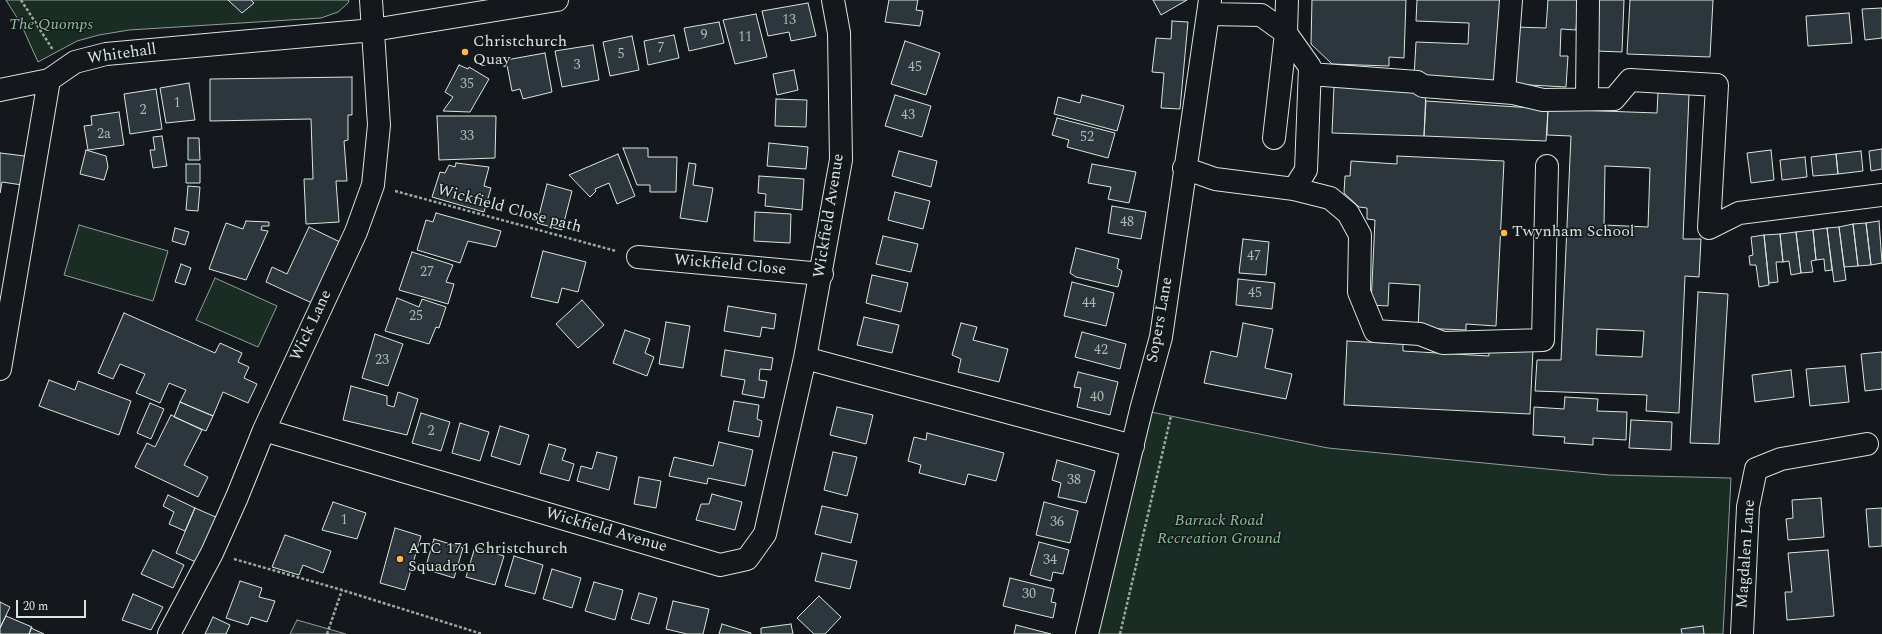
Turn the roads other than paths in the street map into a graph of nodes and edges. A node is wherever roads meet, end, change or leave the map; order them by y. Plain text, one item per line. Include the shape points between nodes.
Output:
1 (371, 0) edge
2 (557, 0) edge
3 (833, 0) edge
4 (1287, 0) edge
5 (1511, 0) edge
6 (1588, 0) edge
7 (1209, 7) edge
8 (373, 30) junction
9 (1286, 33) junction
10 (1310, 74) junction
11 (57, 75) junction
12 (0, 90) edge
13 (1504, 92) junction
14 (1587, 99) junction
15 (1274, 138) dead end
16 (1547, 166) dead end
17 (1184, 168) junction
18 (1294, 189) junction
19 (1882, 194) edge
20 (638, 257) road end
21 (822, 274) junction
22 (805, 358) junction
23 (0, 369) edge
24 (264, 430) junction
25 (1867, 444) dead end
26 (1133, 446) junction
27 (169, 634) edge
28 (1087, 634) edge
29 (1742, 634) edge

1 - 8 street, Wick Lane
2 - 8 street, Whitehall
3 - 21 street, Wickfield Avenue via 839,32 841,160
4 - 9 street
5 - 13 street
6 - 14 street
7 - 9 street via 1261,15
7 - 17 street, Sopers Lane
8 - 11 street, Whitehall via 106,54 75,62
8 - 24 street, Wick Lane via 379,125 373,185 356,232
9 - 10 street via 1310,67
9 - 15 street
10 - 13 street
10 - 18 street via 1306,170
11 - 12 street, Whitehall
11 - 23 street
13 - 14 street via 1544,100
14 - 19 street via 1614,99 1630,80 1717,85 1709,228 1740,213
16 - 18 street via 1544,340 1443,343 1420,334 1375,331 1359,292 1360,236 1348,213 1330,198
17 - 18 street via 1215,179
17 - 26 street, Sopers Lane via 1161,337
20 - 21 street, Wickfield Close
21 - 22 street, Wickfield Avenue
22 - 24 street, Wickfield Avenue via 766,534 747,559 720,565
22 - 26 street
24 - 27 street, Wick Lane via 212,553
25 - 29 street, Magdalen Lane via 1780,459 1756,469 1748,507
26 - 28 street, Sopers Lane

